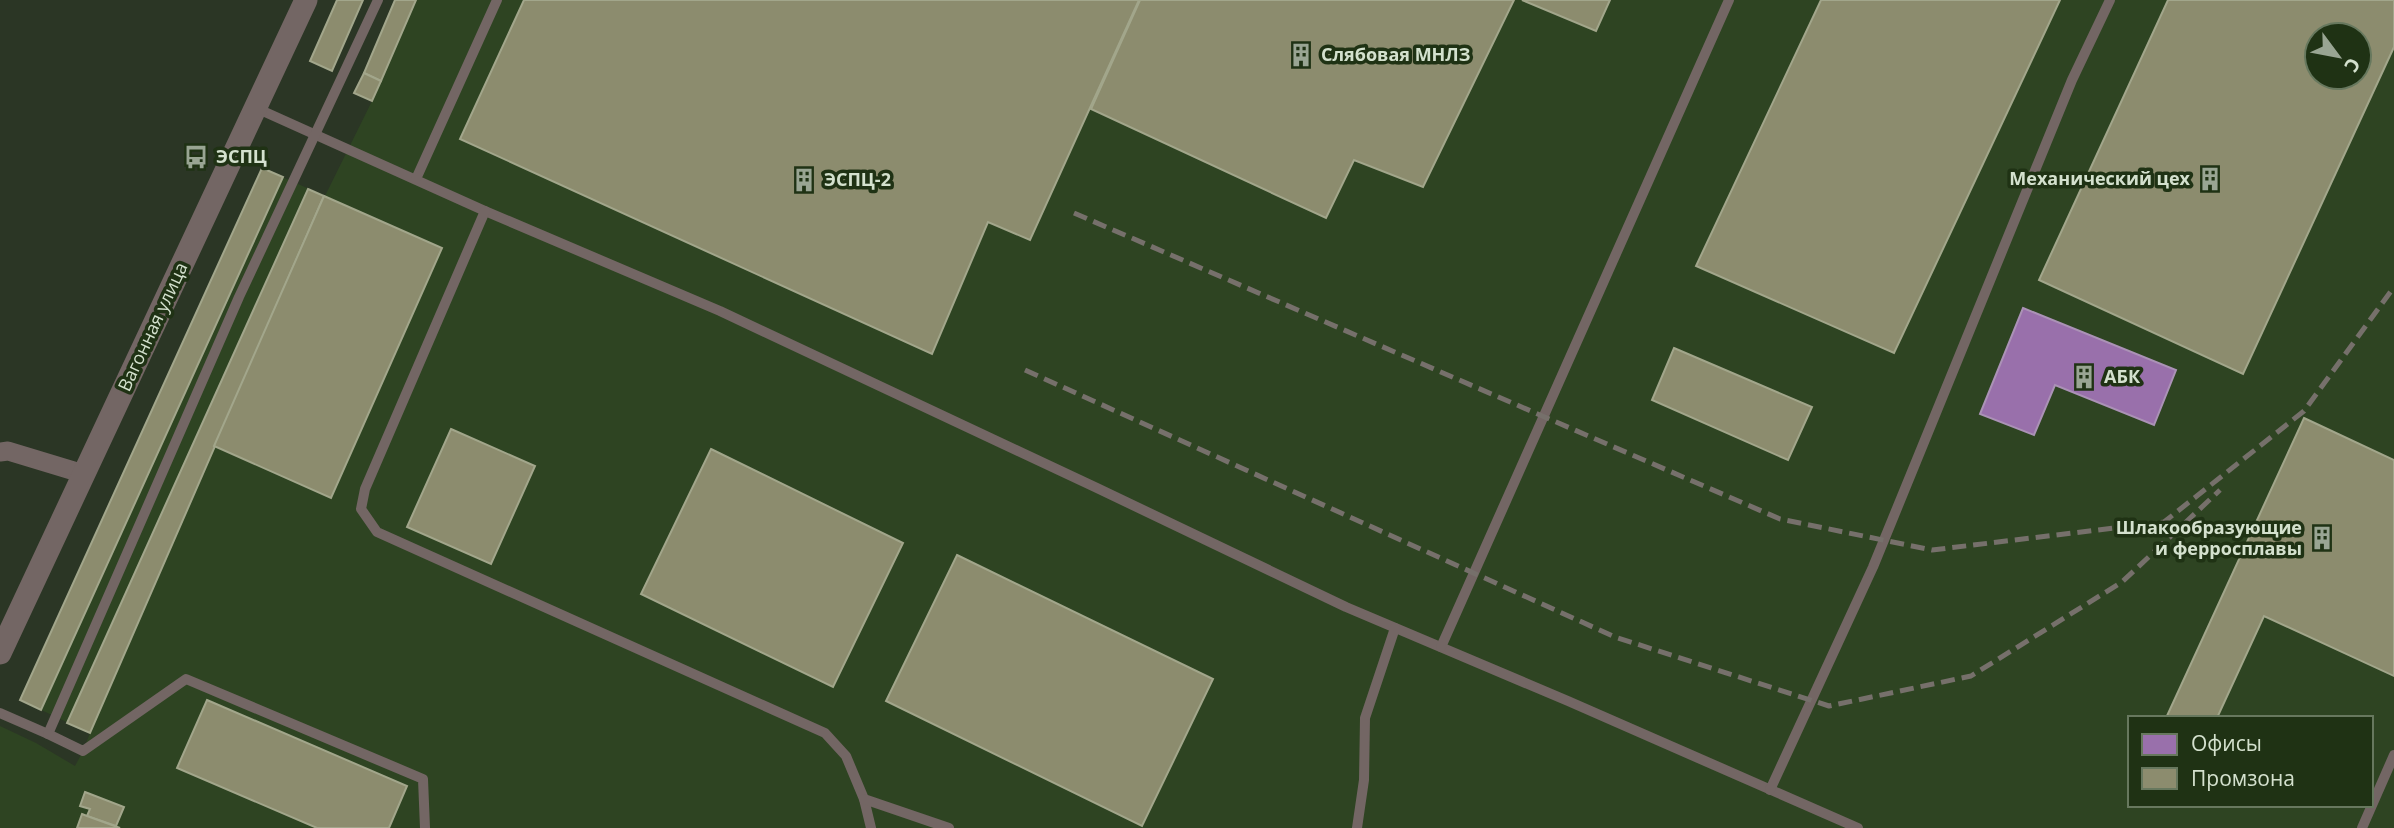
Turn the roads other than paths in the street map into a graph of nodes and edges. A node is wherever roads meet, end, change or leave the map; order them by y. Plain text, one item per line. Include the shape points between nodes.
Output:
1 (306, 0) edge
2 (378, 0) edge
3 (497, 0) edge
4 (1729, 0) edge
5 (2110, 0) edge
6 (256, 108) junction
7 (316, 134) junction
8 (416, 179) junction
9 (485, 211) junction
10 (0, 452) edge
11 (84, 474) junction
12 (1395, 628) junction
13 (1441, 647) junction
14 (0, 653) edge
15 (0, 713) edge
16 (48, 734) junction
17 (2394, 755) edge
18 (1770, 790) junction
19 (864, 799) junction
20 (2373, 803) edge
21 (2371, 807) edge
22 (425, 828) edge
23 (871, 828) edge
24 (949, 828) edge
25 (1357, 828) edge
26 (1858, 828) edge
27 (2362, 828) edge

1 - 6 street, Вагонная улица
2 - 7 lane
3 - 8 lane
4 - 13 lane
5 - 18 lane via 2071,80 1873,567
6 - 7 lane
6 - 11 street, Вагонная улица
7 - 8 lane
7 - 16 lane via 239,297
8 - 9 lane
9 - 12 lane via 720,311
9 - 19 lane via 360,509 377,532 825,733 846,756
10 - 11 street
11 - 14 street, Вагонная улица
12 - 13 lane
12 - 25 lane via 1366,718
13 - 18 lane
15 - 16 lane
16 - 22 lane via 83,751 187,679 423,779
17 - 20 lane
18 - 26 lane
19 - 23 lane
19 - 24 lane
21 - 27 lane

